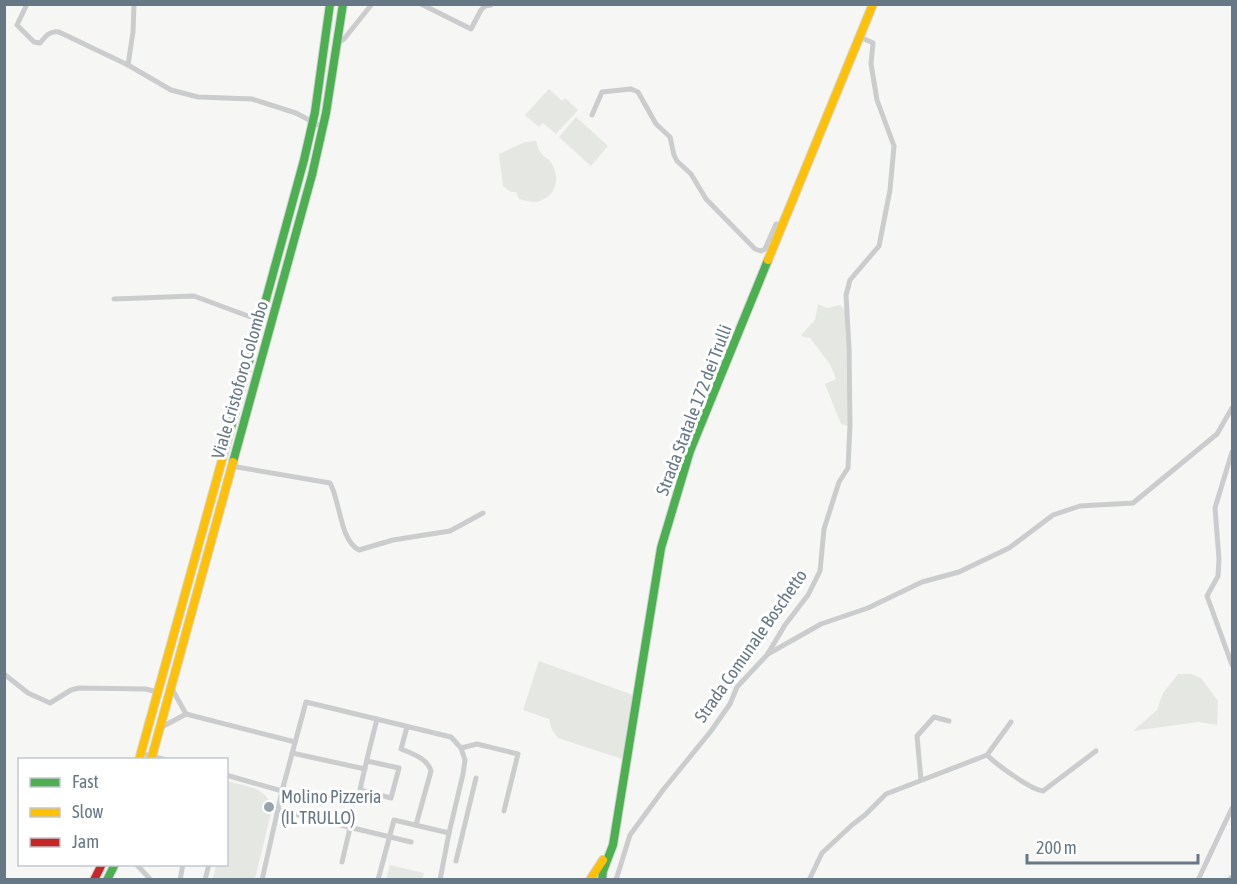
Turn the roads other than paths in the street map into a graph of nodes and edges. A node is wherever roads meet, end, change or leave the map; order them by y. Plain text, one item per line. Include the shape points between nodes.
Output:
1 (27, 4) edge
2 (134, 4) edge
3 (330, 4) edge
4 (343, 4) edge
5 (372, 4) edge
6 (421, 4) edge
7 (873, 4) edge
8 (490, 5) edge
9 (860, 36) junction
10 (337, 44) junction
11 (128, 65) junction
12 (592, 115) dead end
13 (313, 123) junction
14 (324, 128) junction
15 (783, 225) junction
16 (114, 299) dead end
17 (260, 319) junction
18 (1233, 408) edge
19 (1233, 452) edge
20 (231, 466) junction
21 (207, 511) junction
22 (483, 513) dead end
23 (218, 514) junction
24 (767, 655) junction
25 (1233, 665) edge
26 (4, 674) edge
27 (170, 686) junction
28 (157, 692) junction
29 (186, 714) junction
30 (376, 719) junction
31 (949, 721) dead end
32 (1011, 722) dead end
33 (407, 727) junction
34 (159, 728) junction
35 (295, 742) junction
36 (461, 748) junction
37 (1096, 751) dead end
38 (292, 753) junction
39 (987, 755) junction
40 (140, 756) edge
41 (151, 758) edge
42 (367, 761) junction
43 (365, 769) junction
44 (228, 776) edge
45 (476, 778) dead end
46 (921, 780) junction
47 (282, 791) junction
48 (458, 797) junction
49 (471, 800) junction
50 (1233, 807) edge
51 (278, 810) junction
52 (504, 811) dead end
53 (416, 825) junction
54 (350, 828) junction
55 (449, 833) junction
56 (389, 837) junction
57 (411, 842) dead end
58 (613, 844) junction
59 (456, 861) dead end
60 (342, 862) dead end
61 (138, 866) edge
62 (149, 879) edge
63 (262, 879) edge
64 (378, 879) edge
65 (440, 879) edge
66 (590, 879) edge
67 (602, 879) edge
68 (616, 879) edge
69 (809, 879) edge
70 (1198, 879) edge

1 - 11 street via 17,25 34,42 40,43 55,31
2 - 11 street
3 - 13 main road, Viale Cristoforo Colombo
4 - 10 main road, Viale Cristoforo Colombo
5 - 10 street
6 - 8 street via 471,29 481,10
7 - 9 main road, Strada Statale 172 dei Trulli
9 - 15 main road, Strada Statale 172 dei Trulli
9 - 24 street, Strada Comunale Boschetto via 873,43 871,64 877,100 894,146 890,190 879,246 850,280 846,294 848,468 839,482 824,529 820,571
10 - 14 main road, Viale Cristoforo Colombo
11 - 13 street via 171,90 198,97 252,99 296,113
12 - 15 street via 602,92 638,92 656,124 670,136 677,160 742,238 761,251 776,224
13 - 14 street
13 - 17 main road, Viale Cristoforo Colombo
14 - 20 main road, Viale Cristoforo Colombo
15 - 58 main road, Strada Statale 172 dei Trulli via 690,451 661,548
16 - 17 street via 194,296
17 - 21 main road, Viale Cristoforo Colombo
18 - 24 street via 1217,434 1133,503 1080,506 1053,514 1009,548 960,572 922,582 868,608 821,624
19 - 25 street via 1215,508 1218,576 1207,596
20 - 22 street via 330,483 344,528 354,548 359,550 450,531
20 - 23 main road, Viale Cristoforo Colombo
21 - 23 street
21 - 28 main road, Viale Cristoforo Colombo
23 - 27 main road, Viale Cristoforo Colombo
24 - 68 street, Strada Comunale Boschetto via 737,687 717,722 630,835
26 - 28 street via 28,693 50,703 78,688
27 - 29 street
27 - 34 main road, Viale Cristoforo Colombo
28 - 40 main road, Viale Cristoforo Colombo
29 - 34 street
29 - 35 street
30 - 33 street
30 - 35 street via 306,702
30 - 42 street
31 - 46 street via 934,717 917,736
32 - 39 street
33 - 36 street via 451,737
33 - 53 street via 402,749 423,759 431,771
34 - 41 main road, Viale Cristoforo Colombo
35 - 38 street
36 - 48 street via 465,760
36 - 52 street via 477,744 518,754
37 - 39 street via 1043,790 1024,782
38 - 43 street
38 - 47 street
39 - 46 street
40 - 41 street
42 - 43 street
42 - 43 street via 399,768 391,798 360,790
44 - 47 street
45 - 49 street
46 - 69 street via 886,794 822,853
47 - 51 street
48 - 49 street
48 - 55 street
49 - 59 street
50 - 70 street
51 - 54 street
51 - 63 street
53 - 55 street
53 - 56 street via 394,820
54 - 56 street
54 - 60 street
55 - 65 street
56 - 57 street
56 - 64 street
58 - 66 main road
58 - 67 main road, Strada Statale 172 dei Trulli
61 - 62 street

